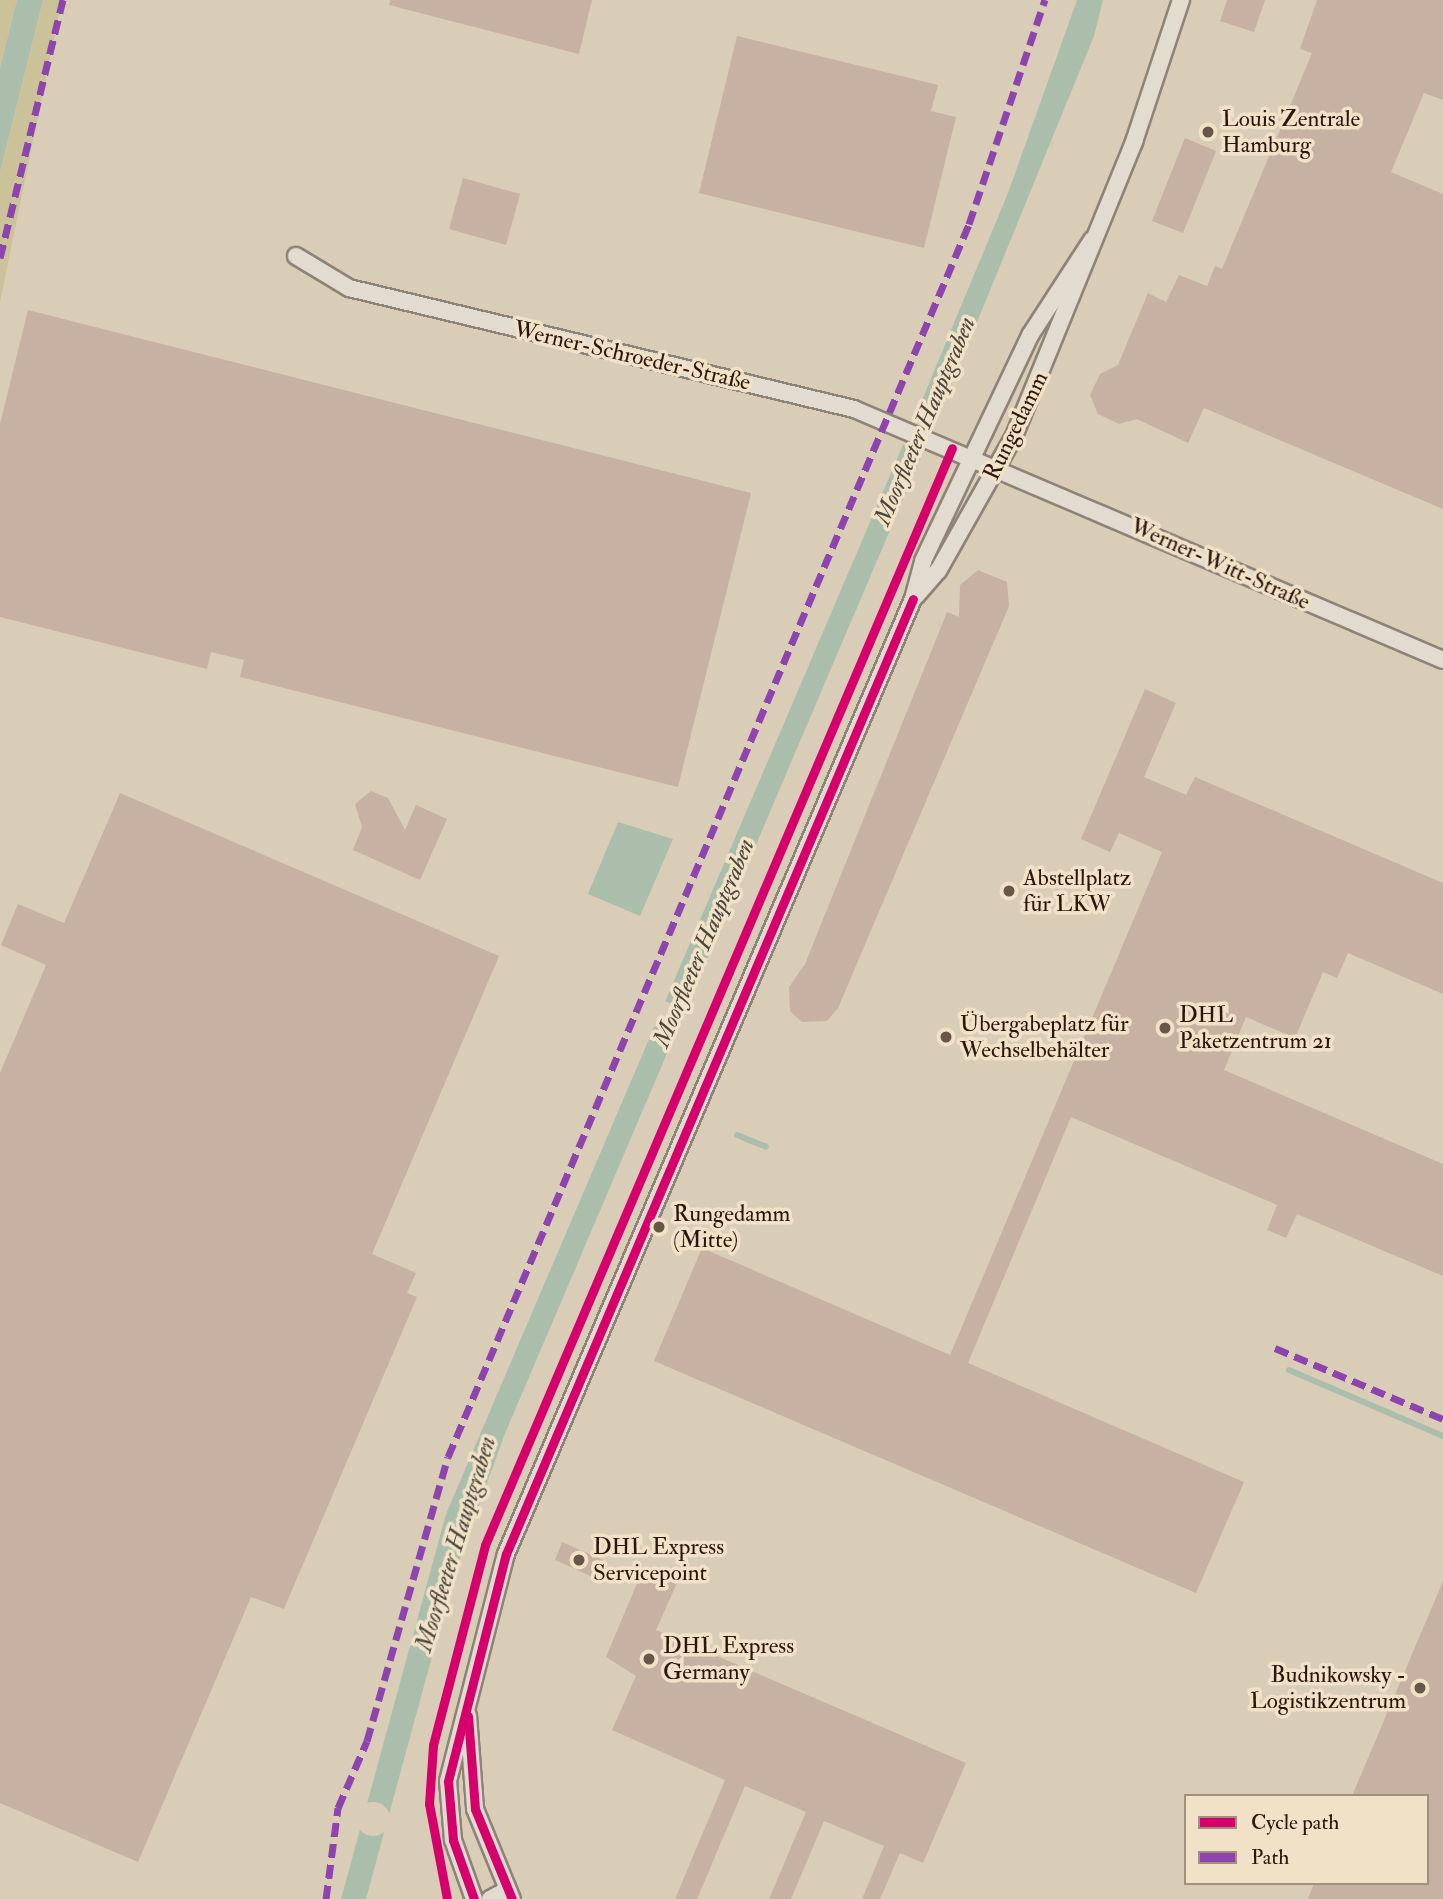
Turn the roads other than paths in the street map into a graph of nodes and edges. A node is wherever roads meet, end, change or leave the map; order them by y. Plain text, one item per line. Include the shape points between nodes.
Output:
1 (1181, 0) edge
2 (1092, 240) junction
3 (296, 256) dead end
4 (970, 456) junction
5 (998, 468) junction
6 (914, 598) junction
7 (1443, 660) edge
8 (468, 1692) junction
9 (509, 1894) edge
10 (474, 1899) edge
11 (490, 1899) edge

1 - 2 street, Rungedamm via 1134,142
2 - 4 street, Rungedamm via 1031,334
2 - 5 street, Rungedamm via 1065,319
3 - 4 street, Werner-Schroeder-Straße via 349,288 854,409
4 - 5 street, Werner-Witt-Straße
4 - 6 street, Rungedamm via 923,561
5 - 6 street, Rungedamm via 938,571
5 - 7 street, Werner-Witt-Straße
6 - 8 street, Rungedamm via 560,1416 506,1554
8 - 9 street, Rungedamm via 471,1791
8 - 10 street, Rungedamm via 447,1798 453,1840
9 - 11 street, Rungedamm

